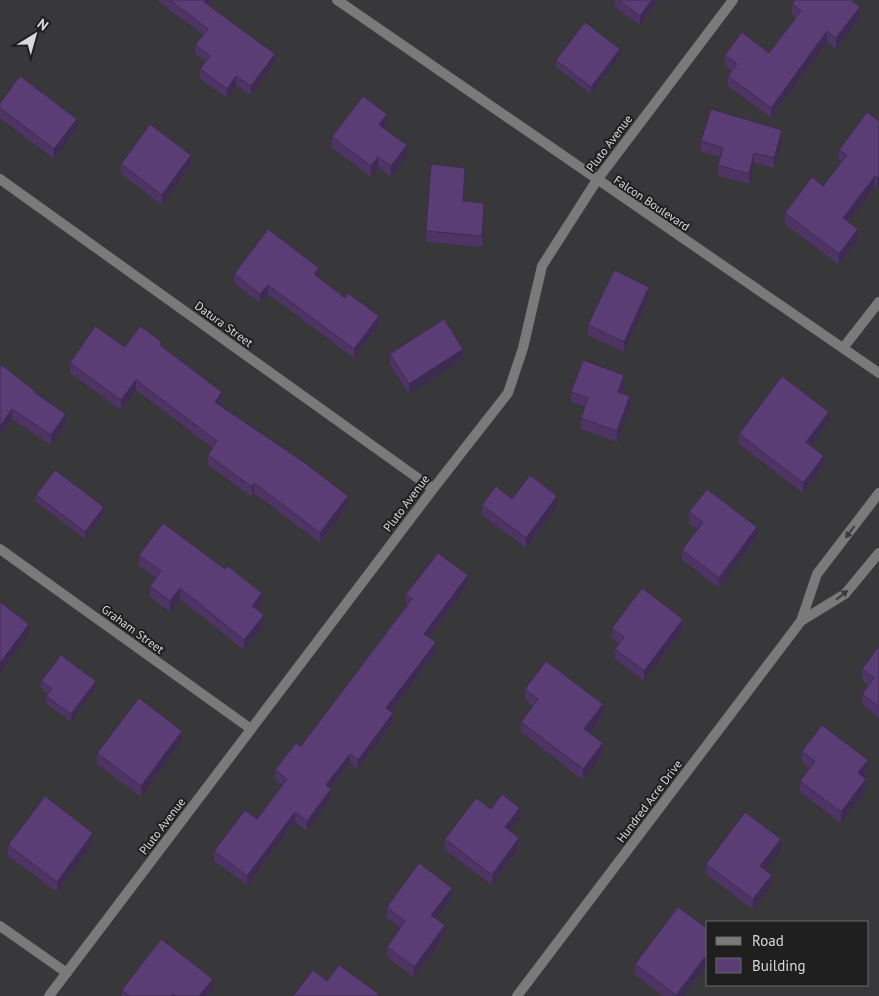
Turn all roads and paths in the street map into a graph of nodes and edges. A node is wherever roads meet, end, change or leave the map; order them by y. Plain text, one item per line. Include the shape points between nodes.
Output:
1 (733, 0) edge
2 (344, 2) edge
3 (0, 179) edge
4 (597, 180) junction
5 (879, 302) edge
6 (843, 348) junction
7 (879, 373) edge
8 (433, 489) junction
9 (879, 493) edge
10 (0, 549) edge
11 (879, 553) edge
12 (802, 621) junction
13 (251, 729) junction
14 (0, 926) edge
15 (67, 973) junction
16 (49, 996) edge
17 (517, 996) edge

1 - 4 street, Pluto Avenue
2 - 4 street, Falcon Boulevard
3 - 8 street, Datura Street
4 - 6 street, Falcon Boulevard
4 - 8 street, Pluto Avenue via 542,266 523,348 508,393
5 - 6 street
6 - 7 street, Falcon Boulevard
8 - 13 street, Pluto Avenue
9 -> 12 street, Hundred Acre Drive via 817,574
10 - 13 street, Graham Street
12 -> 11 street, Hundred Acre Drive via 845,594
12 - 17 street, Hundred Acre Drive
13 - 15 street, Pluto Avenue
14 - 15 street
15 - 16 street, Pluto Avenue

